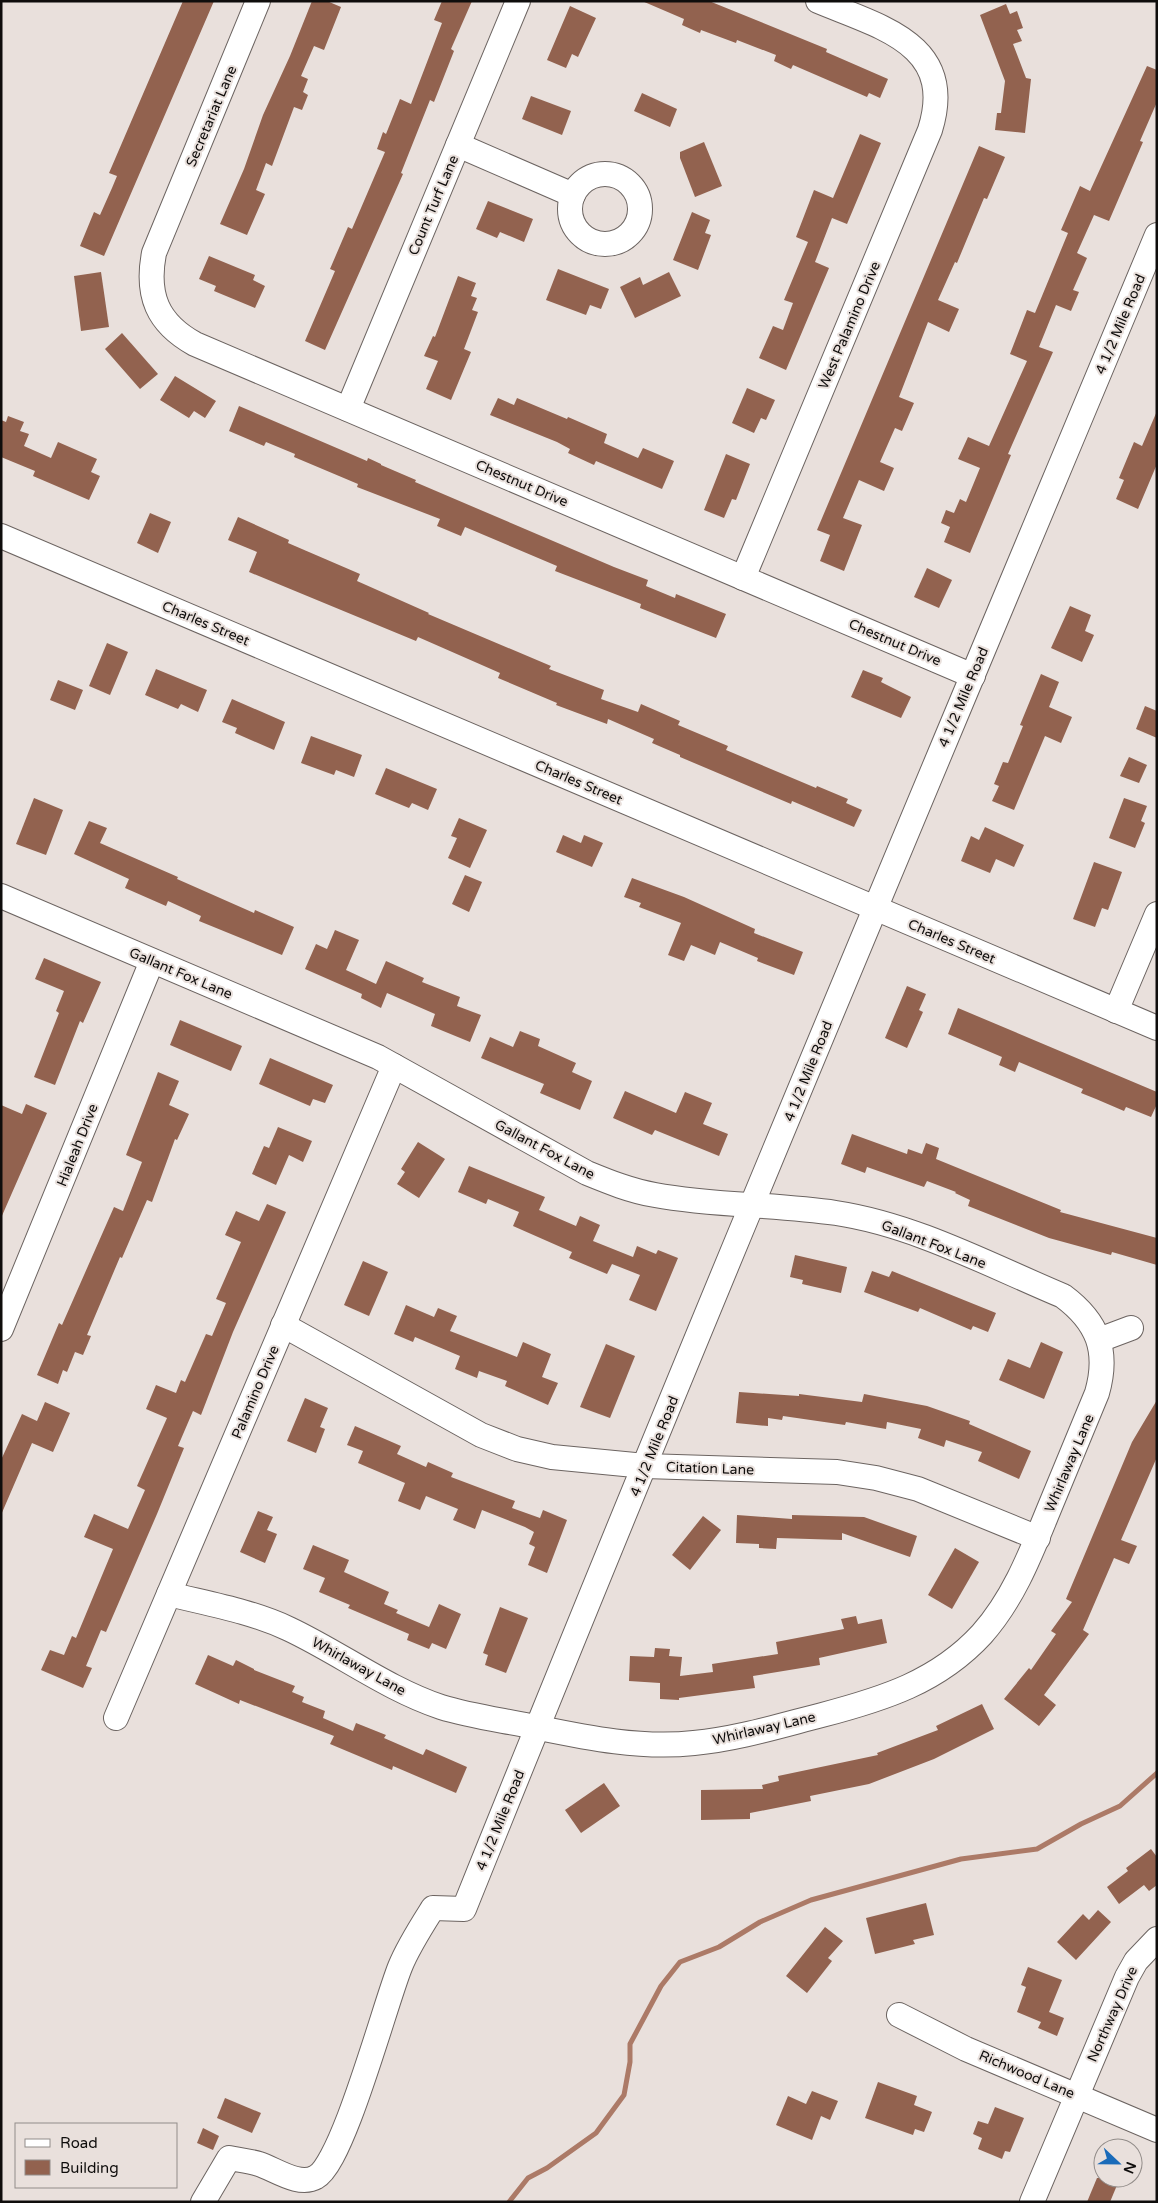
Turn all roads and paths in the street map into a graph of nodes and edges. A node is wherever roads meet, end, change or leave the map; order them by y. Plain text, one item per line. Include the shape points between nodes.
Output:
1 (258, 1) edge
2 (518, 1) edge
3 (818, 1) edge
4 (458, 145) junction
5 (573, 195) dead end
6 (163, 230) joint
7 (1157, 235) edge
8 (348, 409) junction
9 (1, 536) edge
10 (743, 578) junction
11 (973, 676) junction
12 (1, 896) edge
13 (875, 908) junction
14 (1157, 914) edge
15 (152, 961) junction
16 (1116, 1011) junction
17 (1157, 1028) edge
18 (394, 1066) junction
19 (753, 1206) junction
20 (284, 1325) junction
21 (1131, 1328) dead end
22 (1, 1329) edge
23 (1098, 1340) junction
24 (645, 1466) junction
25 (1038, 1538) junction
26 (169, 1594) junction
27 (116, 1718) dead end
28 (537, 1727) junction
29 (1157, 1940) edge
30 (899, 2015) dead end
31 (1076, 2095) junction
32 (1157, 2130) edge
33 (203, 2202) edge
34 (1032, 2202) edge

1 - 6 street, Secretariat Lane
2 - 4 street, Count Turf Lane
3 - 10 street, West Palamino Drive via 898,35 913,46 929,69 936,94 935,114
4 - 5 street
4 - 8 street, Count Turf Lane
6 - 8 street, Chestnut Drive via 150,272 158,310 168,324 195,344
7 - 11 street, 4 1/2 Mile Road
8 - 10 street, Chestnut Drive
9 - 13 street, Charles Street
10 - 11 street, Chestnut Drive
11 - 13 street, 4 1/2 Mile Road
12 - 15 street, Gallant Fox Lane
13 - 16 street, Charles Street
13 - 19 street, 4 1/2 Mile Road
14 - 16 street
15 - 18 street, Gallant Fox Lane
15 - 22 street, Hialeah Drive
16 - 17 street, Charles Street
18 - 19 street, Gallant Fox Lane via 587,1173 620,1186 654,1195
18 - 20 street, Palamino Drive
19 - 23 street, Gallant Fox Lane via 836,1213 917,1234 1063,1296 1091,1323
19 - 24 street, 4 1/2 Mile Road
20 - 24 street, Citation Lane via 481,1435 517,1449 552,1457
20 - 26 street, Palamino Drive
21 - 23 street
23 - 25 street, Whirlaway Lane via 1102,1375 1097,1393
24 - 25 street, Citation Lane via 837,1472 876,1478 918,1489
24 - 28 street, 4 1/2 Mile Road
25 - 28 street, Whirlaway Lane via 1020,1578 981,1634 938,1670 898,1692 868,1703 732,1738 691,1744 648,1745
26 - 27 street, Palamino Drive
26 - 28 street, Whirlaway Lane via 250,1614 285,1627 408,1694 441,1706
28 - 33 street, 4 1/2 Mile Road via 464,1910 433,1908 400,1965 364,2077 328,2167 315,2178 294,2179 260,2164 229,2158
29 - 31 street, Northway Drive via 1136,1961 1127,1976
30 - 31 street, Richwood Lane
31 - 32 street, Richwood Lane
31 - 34 street, Northway Drive

